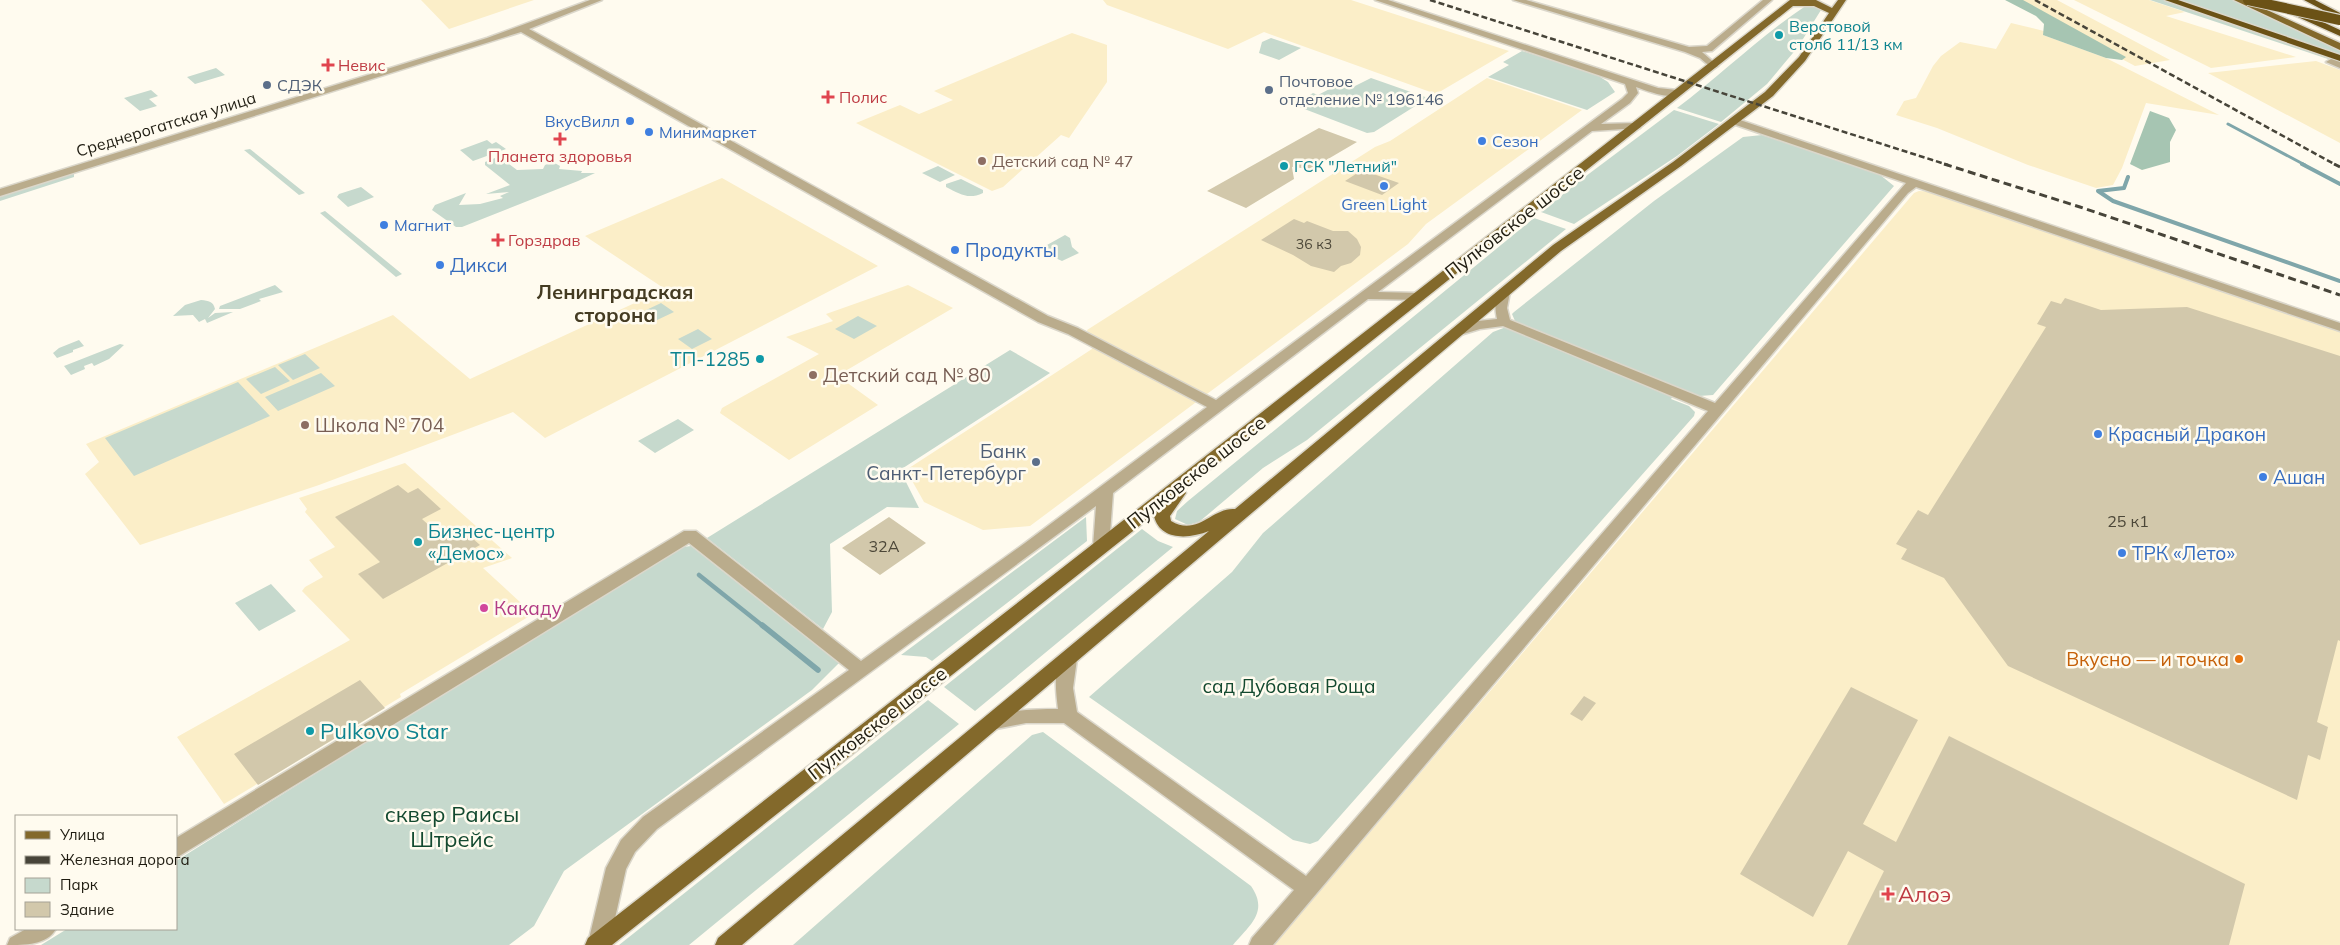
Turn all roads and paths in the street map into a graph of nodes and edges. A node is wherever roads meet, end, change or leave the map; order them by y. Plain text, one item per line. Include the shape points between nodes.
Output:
1 (587, 0) edge
2 (598, 0) edge
3 (1380, 0) edge
4 (1517, 0) edge
5 (1768, 0) edge
6 (1842, 0) edge
7 (2169, 0) edge
8 (2238, 0) edge
9 (2248, 0) edge
10 (2269, 0) edge
11 (2308, 0) edge
12 (1793, 2) edge
13 (2284, 3) edge
14 (1756, 9) junction
15 (2292, 11) dead end
16 (1834, 12) junction
17 (2340, 18) edge
18 (521, 28) junction
19 (1758, 29) junction
20 (2340, 29) edge
21 (2340, 33) edge
22 (2340, 47) edge
23 (1688, 50) junction
24 (2337, 62) edge
25 (1713, 66) junction
26 (1629, 81) junction
27 (1677, 93) junction
28 (1734, 121) junction
29 (1636, 126) junction
30 (1588, 128) junction
31 (1915, 182) junction
32 (0, 189) edge
33 (0, 193) edge
34 (1504, 292) junction
35 (1366, 295) junction
36 (1419, 297) junction
37 (1504, 322) junction
38 (2340, 327) edge
39 (1457, 332) junction
40 (1218, 408) junction
41 (1719, 410) junction
42 (1184, 481) junction
43 (1105, 492) junction
44 (1248, 507) junction
45 (1101, 547) junction
46 (1068, 658) junction
47 (861, 670) junction
48 (1068, 716) junction
49 (991, 722) junction
50 (178, 848) edge
51 (1308, 890) junction
52 (43, 930) edge
53 (597, 944) edge
54 (18, 945) edge
55 (726, 945) edge
56 (1260, 945) edge

1 - 32 street, Среднерогатская улица via 456,46
2 - 18 street, Среднерогатская улица
3 - 26 street
4 - 23 street
5 - 14 street
6 - 16 main road
7 - 24 highway
8 - 22 main road
9 - 17 highway, bridge
10 - 13 highway
11 - 17 highway
12 - 16 main road via 1816,4
12 - 19 main road, Пулковское шоссе
13 - 20 highway
14 - 19 street
14 - 23 street via 1709,48
15 - 21 highway
16 - 28 main road via 1791,71 1769,94
18 - 33 street, Среднерогатская улица
18 - 40 street via 1038,316 1074,331
19 - 25 main road, Пулковское шоссе
23 - 25 street via 1703,56
25 - 27 main road, Пулковское шоссе
26 - 27 street via 1657,91
26 - 30 street via 1632,88 1630,97
27 - 29 main road, Пулковское шоссе
28 - 31 street
28 - 34 main road via 1577,232
29 - 30 street
29 - 36 main road, Пулковское шоссе
30 - 35 street
31 - 38 street
31 - 41 street
34 - 37 street via 1501,308
34 - 39 main road
35 - 36 street
35 - 40 street
36 - 42 main road, Пулковское шоссе
37 - 39 street
37 - 41 street
39 - 44 main road
40 - 43 street
41 - 51 street
42 - 44 main road via 1162,516 1164,524 1175,531 1191,532
42 - 45 main road, Пулковское шоссе
43 - 45 street
43 - 47 street
44 - 46 main road
45 - 53 main road, Пулковское шоссе
46 - 48 street via 1064,688
46 - 49 main road
47 - 50 street via 690,535
47 - 53 street via 650,823 628,846 616,868
48 - 49 street via 1026,716
48 - 51 street
49 - 55 main road
51 - 56 street
52 - 54 street

